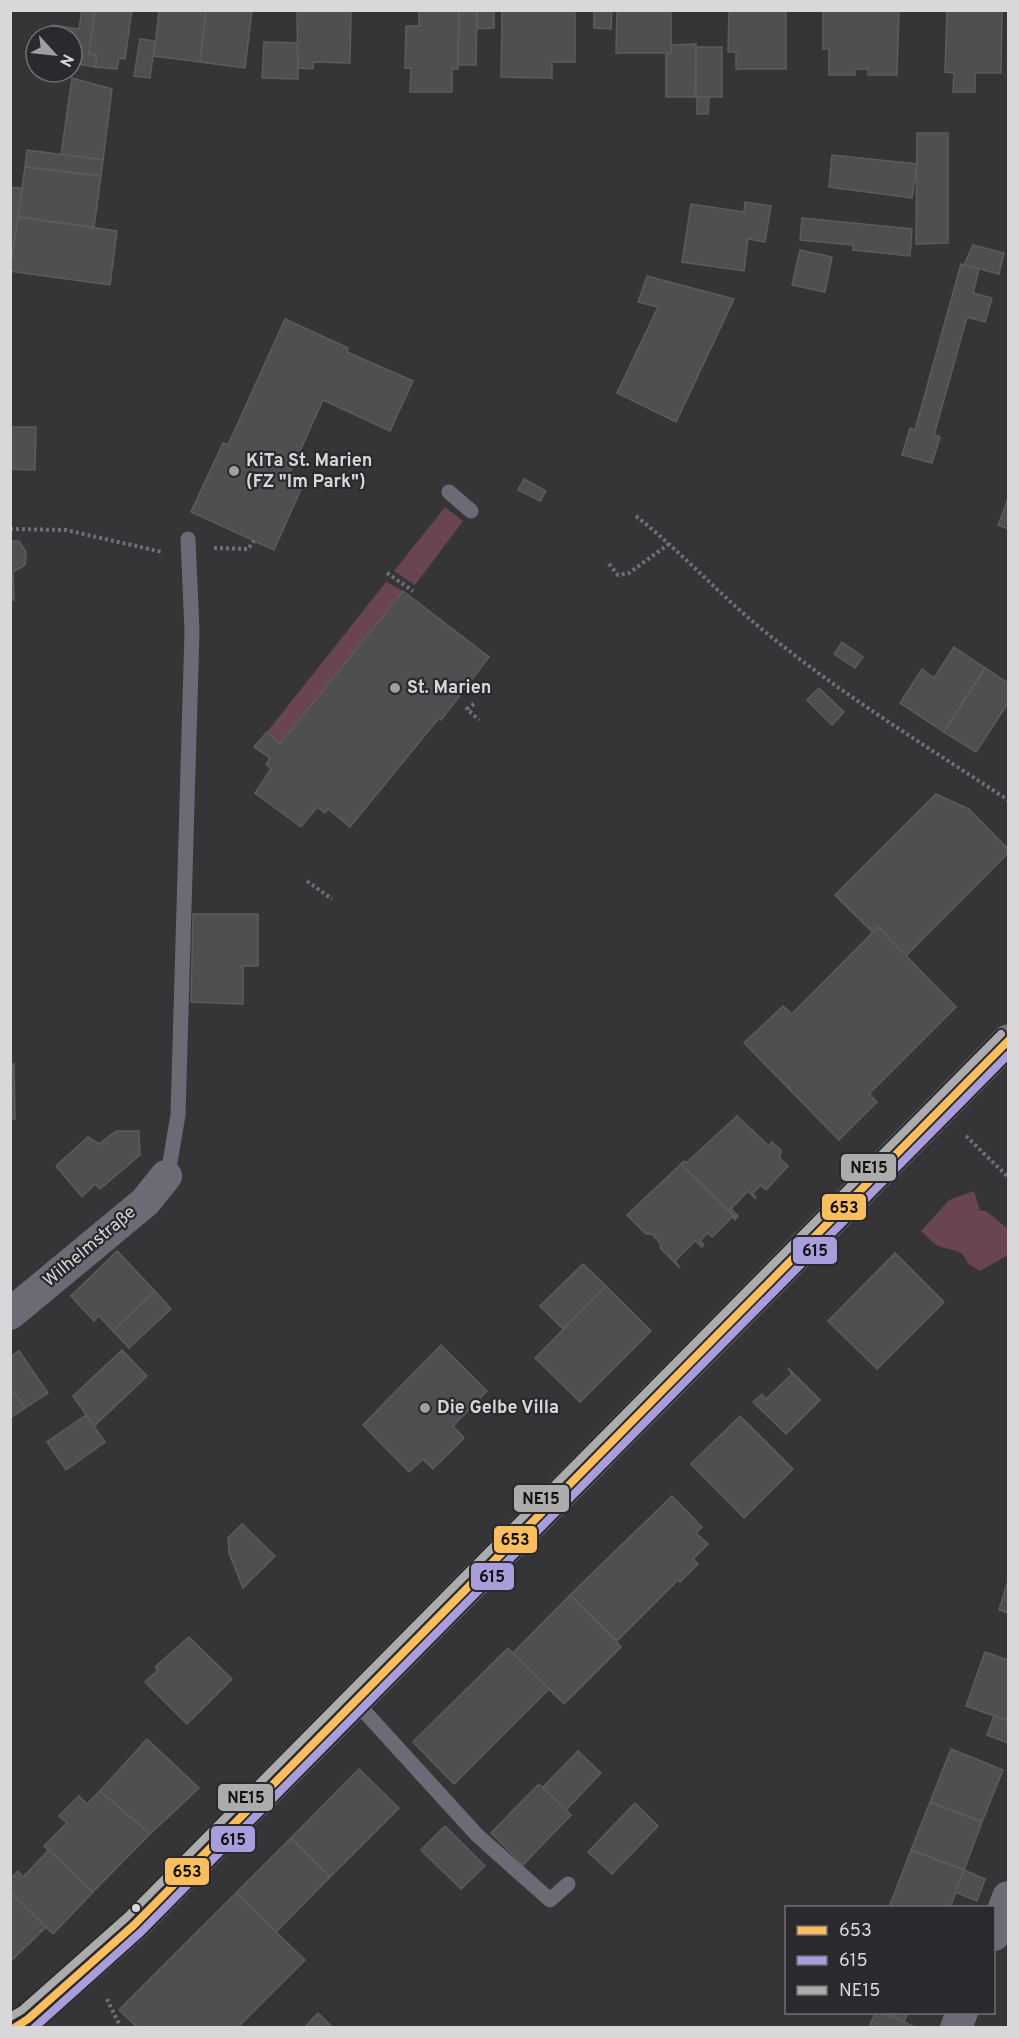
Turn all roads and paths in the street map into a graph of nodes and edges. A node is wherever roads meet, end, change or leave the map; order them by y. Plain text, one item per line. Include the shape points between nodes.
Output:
1 (449, 492) dead end
2 (471, 511) dead end
3 (636, 516) dead end
4 (10, 529) edge
5 (188, 539) dead end
6 (254, 541) dead end
7 (669, 544) junction
8 (191, 559) junction
9 (609, 564) dead end
10 (387, 573) dead end
11 (413, 591) dead end
12 (474, 704) dead end
13 (479, 720) dead end
14 (1008, 800) edge
15 (308, 881) dead end
16 (332, 900) dead end
17 (1008, 1041) edge
18 (989, 1157) dead end
19 (168, 1172) joint
20 (1008, 1176) edge
21 (10, 1314) edge
22 (354, 1700) junction
23 (568, 1884) dead end
24 (1008, 1897) edge
25 (995, 1930) edge
26 (962, 2014) edge
27 (13, 2028) edge
28 (956, 2028) edge

1 - 2 lane
3 - 7 path
4 - 8 path via 66,530
5 - 8 lane
6 - 8 path via 248,549 201,548
7 - 9 path via 629,573 618,575
7 - 14 path via 758,626 861,704
8 - 19 lane via 178,1114
10 - 11 path
12 - 13 path via 467,709
15 - 16 path
17 - 22 main road
18 - 20 path
19 - 21 street, Wilhelmstraße via 145,1202
22 - 23 lane via 510,1866 550,1900
22 - 27 main road via 134,1925
24 - 25 street
26 - 28 street

